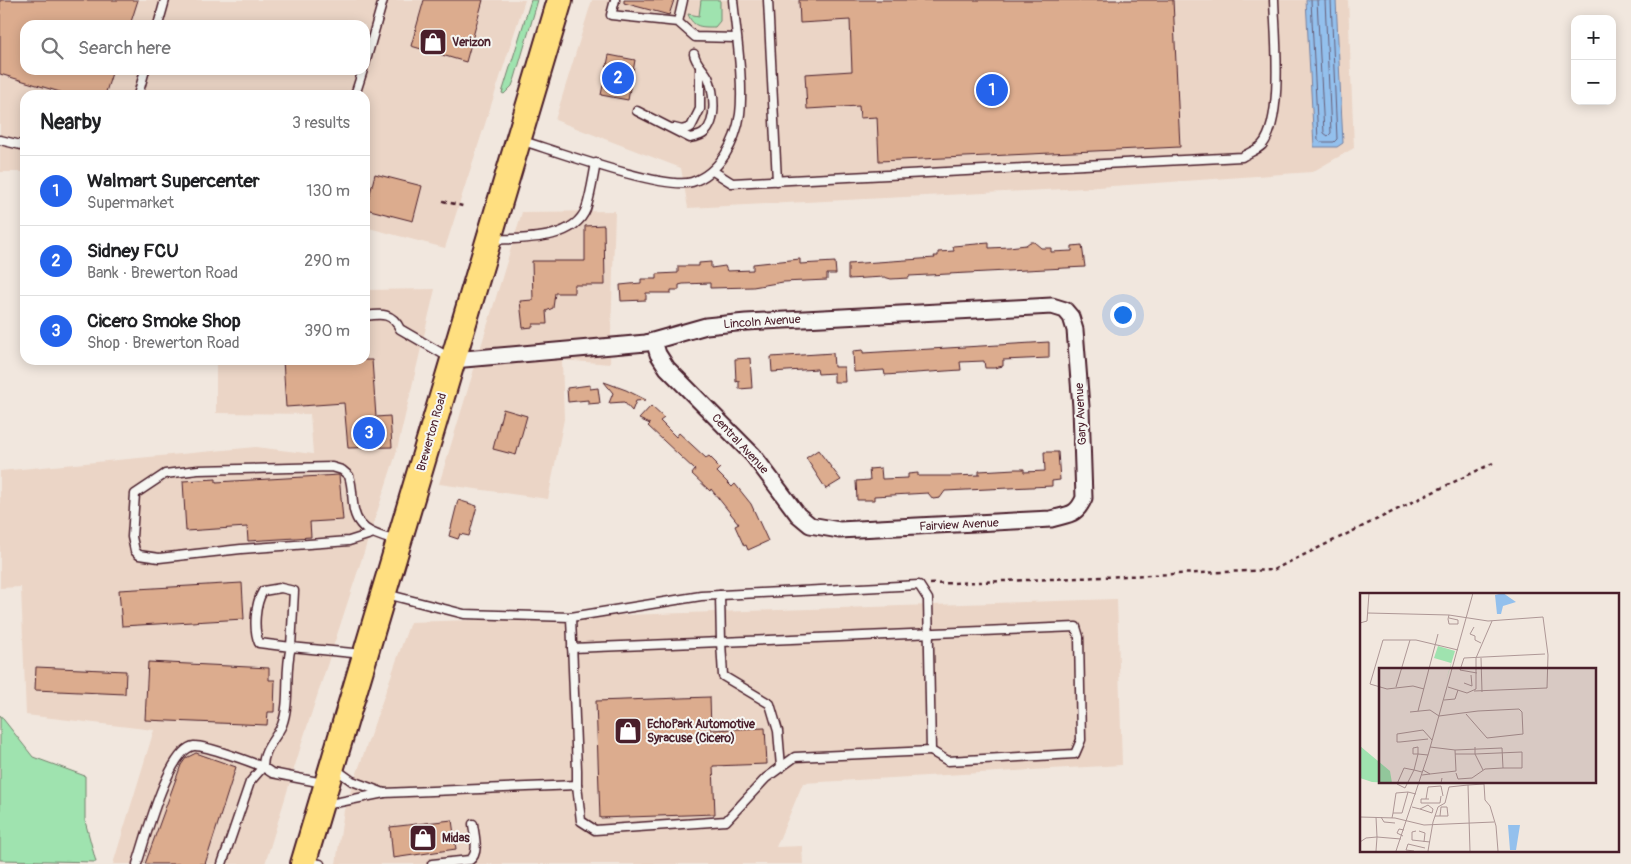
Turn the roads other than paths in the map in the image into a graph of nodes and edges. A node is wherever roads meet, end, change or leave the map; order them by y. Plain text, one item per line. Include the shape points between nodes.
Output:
1 (166, 0) edge
2 (383, 0) edge
3 (560, 0) edge
4 (616, 0) edge
5 (682, 0) edge
6 (733, 0) edge
7 (768, 0) edge
8 (1274, 0) edge
9 (160, 20) edge
10 (678, 22) junction
11 (736, 38) junction
12 (370, 46) edge
13 (694, 54) dead end
14 (700, 67) junction
15 (144, 75) edge
16 (361, 75) edge
17 (139, 90) edge
18 (357, 90) edge
19 (637, 111) dead end
20 (669, 128) junction
21 (519, 139) junction
22 (0, 140) edge
23 (20, 145) edge
24 (596, 163) junction
25 (713, 171) junction
26 (777, 181) junction
27 (489, 240) junction
28 (370, 316) edge
29 (1071, 317) joint
30 (654, 341) junction
31 (453, 360) junction
32 (1077, 511) joint
33 (839, 530) joint
34 (371, 534) junction
35 (400, 542) junction
36 (385, 594) junction
37 (720, 595) junction
38 (570, 617) junction
39 (929, 632) junction
40 (721, 642) junction
41 (291, 647) junction
42 (572, 648) junction
43 (367, 654) junction
44 (931, 751) junction
45 (263, 767) junction
46 (780, 767) junction
47 (577, 785) junction
48 (327, 786) junction
49 (384, 792) junction
50 (473, 824) dead end
51 (309, 863) edge
52 (137, 864) edge
53 (222, 864) edge
54 (432, 864) edge

1 - 9 lane
2 - 12 lane
3 - 21 main road, Brewerton Road
4 - 10 lane via 611,15
5 - 10 lane
6 - 11 lane
7 - 26 lane
8 - 26 lane via 1276,82 1272,125 1262,145 1242,157
10 - 11 lane via 695,37
11 - 25 lane via 738,125 727,152
13 - 14 lane
14 - 20 lane via 699,114 691,127 682,130
14 - 20 lane via 712,87 710,125 704,134 690,138
15 - 17 lane
16 - 18 lane
19 - 20 lane
21 - 24 lane
21 - 27 main road, Brewerton Road
22 - 23 lane
24 - 25 lane via 662,183 691,183
24 - 27 lane via 585,209 570,227 543,236
25 - 26 lane via 732,183
27 - 31 main road, Brewerton Road
28 - 31 lane via 386,314 396,320 400,329
29 - 30 street, Lincoln Avenue via 1065,310 1052,306 746,322 706,326
29 - 32 street, Gary Avenue via 1075,330 1081,407 1084,498
30 - 31 street, Lincoln Avenue
30 - 33 street, Central Avenue via 667,368 753,455 798,515 810,525
31 - 35 main road, Brewerton Road
32 - 33 street, Fairview Avenue via 1051,519
34 - 34 lane via 356,519 349,476 332,467 198,470 165,474 135,494 132,537 139,555 159,558 240,548 349,541
34 - 35 lane
35 - 36 main road, Brewerton Road
36 - 38 lane via 464,614
36 - 43 main road, Brewerton Road
37 - 38 lane
37 - 39 lane via 919,585 928,599
37 - 40 lane
38 - 42 lane
39 - 40 lane
39 - 44 lane
39 - 44 lane via 1076,627 1080,637 1081,740 1075,754 948,761
40 - 42 lane
40 - 46 lane via 723,676 770,704 778,731
41 - 41 lane via 294,591 281,588 263,591 257,608 259,643
41 - 43 lane
41 - 45 lane via 282,724 265,752
42 - 47 lane
43 - 48 main road, Brewerton Road
44 - 46 lane via 795,757
45 - 48 lane via 272,773
45 - 52 lane via 243,758 194,746 184,750 168,774
45 - 53 lane via 250,782
46 - 47 lane via 726,821 702,824 595,830 581,821
47 - 49 lane
48 - 49 lane
48 - 49 lane via 352,781
48 - 51 main road, Brewerton Road
50 - 54 lane via 476,852 473,858

